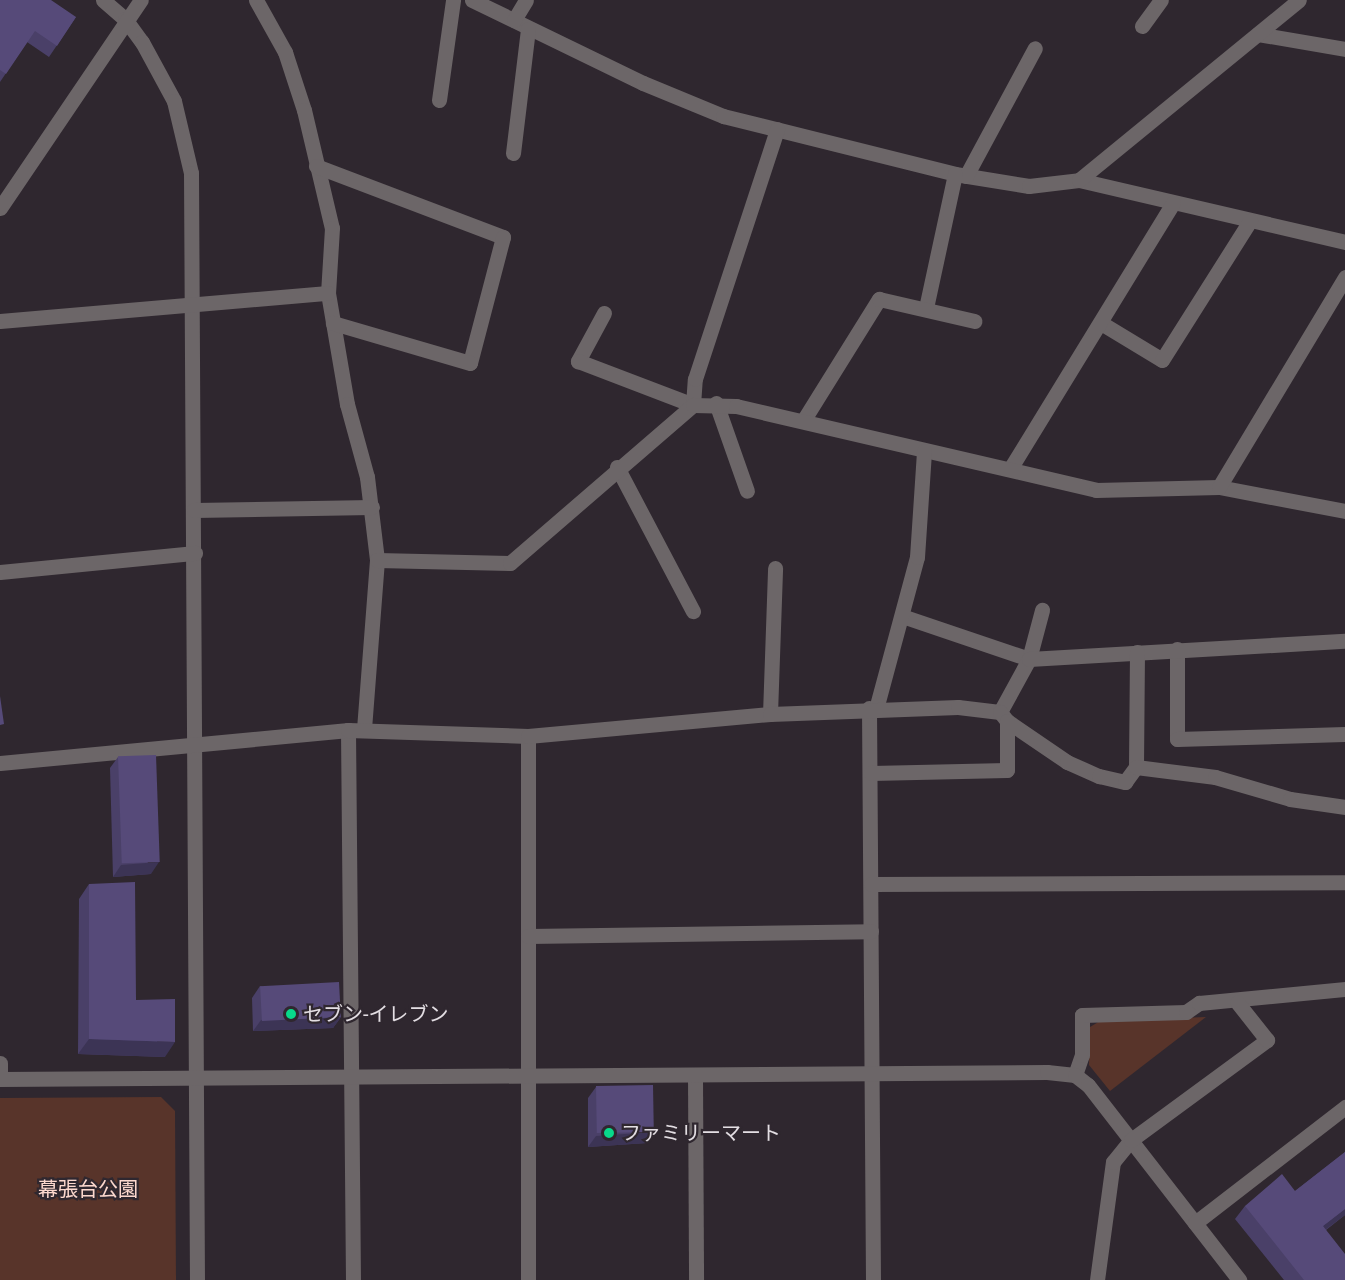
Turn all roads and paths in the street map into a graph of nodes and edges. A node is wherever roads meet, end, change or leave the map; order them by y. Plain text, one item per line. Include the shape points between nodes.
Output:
1 (103, 0) edge
2 (141, 0) edge
3 (256, 0) edge
4 (453, 0) edge
5 (472, 0) edge
6 (526, 0) edge
7 (1161, 0) edge
8 (1299, 0) edge
9 (126, 19) junction
10 (514, 20) junction
11 (1142, 26) dead end
12 (528, 29) junction
13 (1258, 34) junction
14 (1035, 48) dead end
15 (1345, 49) edge
16 (439, 100) dead end
17 (777, 129) junction
18 (513, 153) dead end
19 (316, 166) junction
20 (961, 175) junction
21 (1079, 180) junction
22 (1173, 203) junction
23 (0, 208) edge
24 (1250, 221) junction
25 (1345, 242) edge
26 (1345, 277) edge
27 (327, 293) junction
28 (189, 306) junction
29 (926, 308) junction
30 (604, 313) dead end
31 (0, 321) edge
32 (974, 321) dead end
33 (333, 323) junction
34 (1101, 323) junction
35 (716, 404) junction
36 (693, 405) junction
37 (803, 421) junction
38 (924, 451) junction
39 (617, 467) junction
40 (1010, 469) junction
41 (1219, 487) junction
42 (747, 491) dead end
43 (372, 507) junction
44 (194, 510) junction
45 (1345, 511) edge
46 (195, 553) junction
47 (377, 560) junction
48 (775, 568) dead end
49 (0, 572) edge
50 (1042, 610) dead end
51 (693, 611) dead end
52 (902, 616) junction
53 (1344, 642) edge
54 (1178, 650) junction
55 (1137, 652) junction
56 (1029, 659) junction
57 (873, 709) junction
58 (770, 714) junction
59 (1004, 717) junction
60 (348, 730) junction
61 (364, 730) junction
62 (1345, 734) edge
63 (528, 736) junction
64 (195, 742) junction
65 (0, 763) edge
66 (1136, 767) junction
67 (871, 773) junction
68 (1345, 807) edge
69 (1345, 882) edge
70 (871, 884) junction
71 (871, 931) junction
72 (528, 936) junction
73 (1345, 989) edge
74 (1237, 1002) junction
75 (0, 1063) edge
76 (871, 1075) junction
77 (1075, 1075) junction
78 (353, 1077) junction
79 (695, 1077) junction
80 (197, 1078) junction
81 (528, 1078) junction
82 (0, 1079) edge
83 (1345, 1107) edge
84 (1131, 1140) junction
85 (1195, 1223) junction
86 (197, 1280) edge
87 (353, 1280) edge
88 (528, 1280) edge
89 (696, 1280) edge
90 (873, 1280) edge
91 (1097, 1280) edge
92 (1239, 1280) edge

1 - 9 street
2 - 9 street
3 - 19 street via 285,52
4 - 16 street
5 - 10 street
6 - 10 street
7 - 11 street
8 - 13 street
9 - 23 street
9 - 28 street via 174,101 192,172
10 - 12 street
12 - 17 street via 723,116
12 - 18 street
13 - 15 street
13 - 21 street
14 - 20 street
17 - 20 street
17 - 36 street via 695,379
19 - 27 street via 332,228
19 - 33 street via 503,237 471,363
20 - 21 street via 1029,186
20 - 29 street
21 - 22 street
22 - 24 street
22 - 34 street
24 - 25 street
24 - 34 street via 1162,360
26 - 41 street
27 - 28 street
27 - 33 street
28 - 31 street
28 - 44 street
29 - 32 street
29 - 37 street via 879,299
30 - 36 street via 578,362
33 - 43 street via 347,404
34 - 40 street
35 - 36 street
35 - 37 street
35 - 42 street
36 - 39 street
37 - 38 street
38 - 40 street
38 - 52 street via 917,557
39 - 47 street via 510,563
39 - 51 street
40 - 41 street via 1096,490
41 - 45 street
43 - 44 street
43 - 47 street
44 - 46 street
46 - 49 street
46 - 64 street
47 - 61 street
48 - 58 street
50 - 56 street
52 - 56 street
52 - 57 street
53 - 54 street
54 - 55 street
54 - 62 street via 1177,739
55 - 56 street
55 - 66 street
56 - 59 street
57 - 58 street
57 - 59 street via 958,707
57 - 67 street
58 - 63 street
59 - 66 street via 1067,762 1099,776 1125,782
59 - 67 street via 1007,770
60 - 61 street
60 - 64 street
60 - 78 street
61 - 63 street
63 - 72 street
64 - 65 street
64 - 80 street
66 - 68 street via 1215,777 1290,799
67 - 70 street
69 - 70 street
70 - 71 street
71 - 72 street
71 - 76 street
72 - 81 street
73 - 74 street
74 - 77 street via 1198,1003 1186,1012 1082,1015 1082,1055
74 - 84 street via 1267,1040
75 - 82 street
76 - 77 street
76 - 79 street
76 - 90 street
77 - 84 street via 1088,1085
78 - 80 street
78 - 81 street
78 - 87 street
79 - 81 street
79 - 89 street
80 - 82 street
80 - 86 street
81 - 88 street
83 - 85 street
84 - 85 street
84 - 91 street via 1113,1162
85 - 92 street

